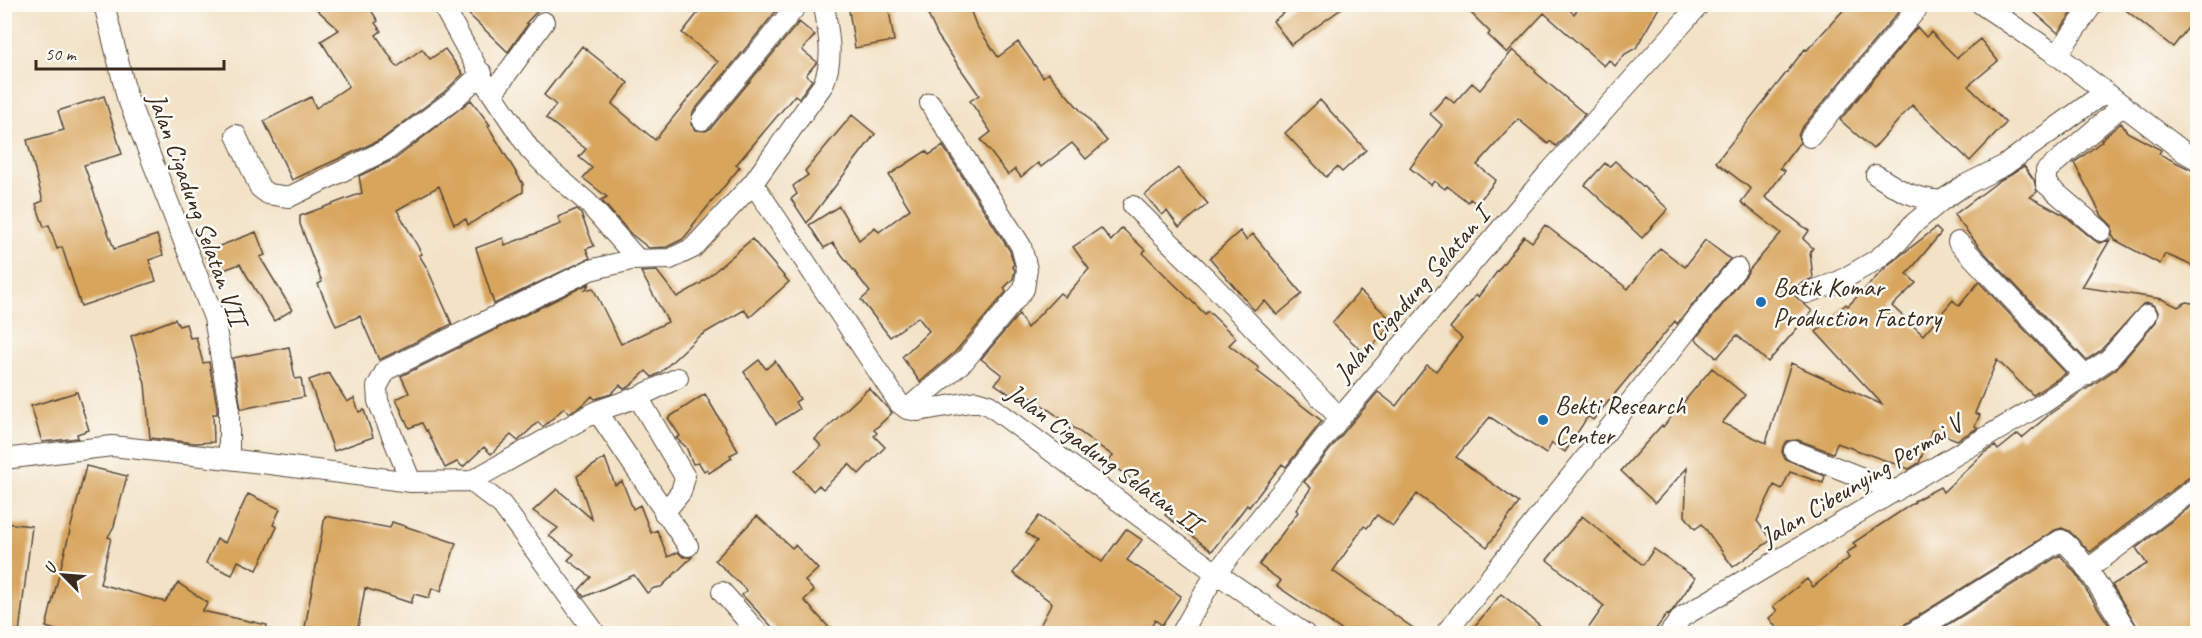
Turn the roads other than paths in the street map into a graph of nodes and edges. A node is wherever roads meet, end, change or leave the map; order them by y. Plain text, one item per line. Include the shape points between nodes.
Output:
1 (104, 4) edge
2 (442, 4) edge
3 (798, 4) edge
4 (824, 4) edge
5 (1701, 4) edge
6 (1921, 4) edge
7 (1981, 4) edge
8 (2093, 4) edge
9 (544, 22) dead end
10 (2057, 55) junction
11 (482, 72) junction
12 (2105, 92) junction
13 (493, 93) junction
14 (930, 103) dead end
15 (2122, 105) junction
16 (702, 120) dead end
17 (236, 135) dead end
18 (1810, 138) dead end
19 (2198, 160) edge
20 (1876, 175) dead end
21 (753, 183) junction
22 (1941, 201) junction
23 (1133, 206) dead end
24 (2101, 231) dead end
25 (1958, 242) dead end
26 (638, 260) junction
27 (1737, 268) dead end
28 (1807, 292) dead end
29 (2147, 315) dead end
30 (2085, 376) junction
31 (678, 378) dead end
32 (638, 397) junction
33 (907, 410) junction
34 (597, 411) junction
35 (1340, 418) junction
36 (1794, 451) dead end
37 (4, 459) edge
38 (229, 459) junction
39 (471, 481) junction
40 (411, 482) junction
41 (2198, 486) edge
42 (1896, 491) junction
43 (664, 513) junction
44 (688, 546) dead end
45 (2087, 570) junction
46 (1216, 573) junction
47 (722, 592) dead end
48 (596, 633) edge
49 (759, 633) edge
50 (1181, 633) edge
51 (1305, 633) edge
52 (1445, 633) edge
53 (1669, 633) edge
54 (1911, 633) edge
55 (2129, 633) edge

1 - 38 street, Jalan Cigadung Selatan VII via 127,97 214,318 229,405
2 - 11 street
3 - 16 street
4 - 21 street via 831,52 823,85
5 - 35 street, Jalan Cigadung Selatan I via 1552,170
6 - 18 street
7 - 10 street
8 - 10 street
9 - 13 street
10 - 12 street
11 - 13 street
11 - 17 street via 452,102 388,149 289,197 268,194 260,188
12 - 15 street
12 - 22 street via 2005,165
13 - 26 street via 530,150 588,203
14 - 33 street via 1021,246 1027,269 1024,290 964,361
15 - 19 street
15 - 24 street via 2046,171 2046,184
20 - 22 street via 1916,198
21 - 26 street via 693,248 670,259
21 - 33 street
22 - 28 street via 1876,261 1840,281
23 - 35 street
25 - 30 street
26 - 40 street via 590,270 386,370 377,387 378,401
27 - 52 street
29 - 30 street, Jalan Cibeunying Permai V via 2109,359
30 - 42 street, Jalan Cibeunying Permai V
31 - 32 street
32 - 34 street
32 - 43 street via 685,477 681,492
33 - 46 street, Jalan Cigadung Selatan II via 976,401 989,405
34 - 39 street
34 - 43 street
35 - 46 street, Jalan Cigadung Selatan I
36 - 42 street
37 - 38 street via 112,446
38 - 40 street
39 - 40 street
39 - 48 street via 502,505
41 - 45 street
42 - 53 street, Jalan Cibeunying Permai V via 1682,617
43 - 44 street
45 - 54 street via 2061,540
45 - 55 street
46 - 50 street, Jalan Cigadung Selatan I
46 - 51 street, Jalan Cigadung Selatan II
47 - 49 street

